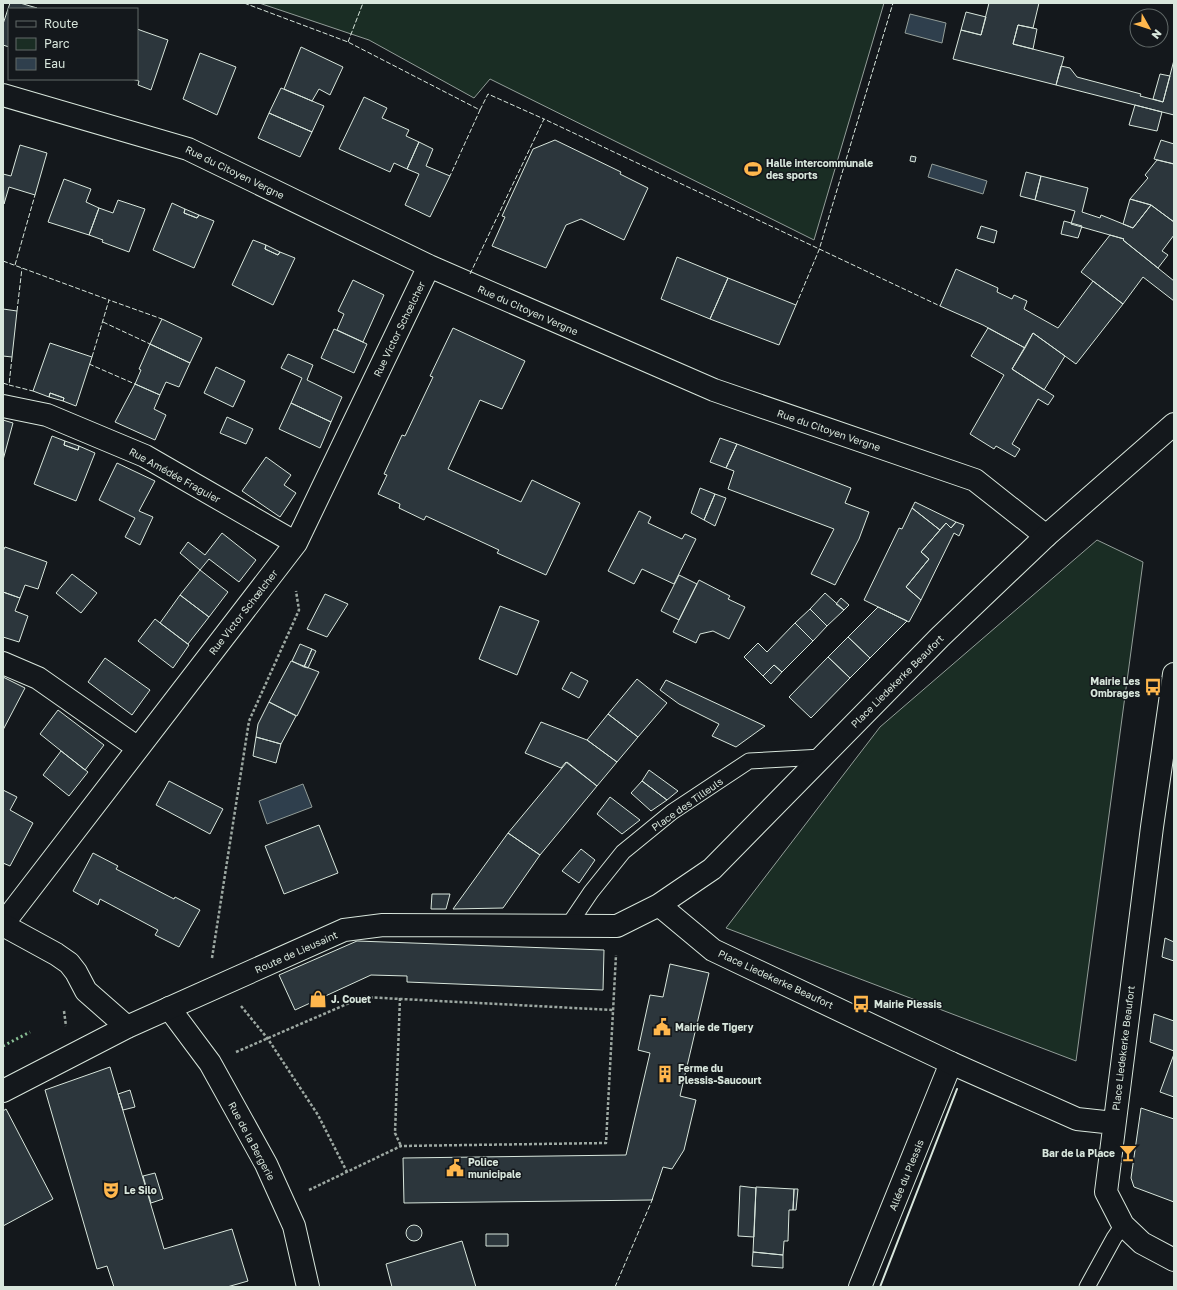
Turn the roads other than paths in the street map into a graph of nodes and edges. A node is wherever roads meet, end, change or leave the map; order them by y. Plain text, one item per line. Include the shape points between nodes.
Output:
1 (3, 95) edge
2 (429, 266) junction
3 (3, 406) edge
4 (1174, 424) edge
5 (1046, 536) junction
6 (296, 543) junction
7 (3, 663) edge
8 (1174, 674) edge
9 (138, 748) junction
10 (822, 757) junction
11 (659, 906) junction
12 (3, 925) edge
13 (568, 926) junction
14 (169, 1008) junction
15 (126, 1027) junction
16 (951, 1062) junction
17 (3, 1091) edge
18 (1114, 1123) junction
19 (1123, 1226) junction
20 (1174, 1260) edge
21 (308, 1287) edge
22 (860, 1287) edge
23 (1087, 1287) edge

1 - 2 street, Rue du Citoyen Vergne via 188,149
2 - 5 street, Rue du Citoyen Vergne via 714,390 974,480
2 - 6 street, Rue Victor Schœlcher
3 - 6 street, Rue Amédée Fraguier via 47,415 146,456
4 - 5 street, Place Liedekerke Beaufort
5 - 10 street, Place Liedekerke Beaufort via 940,637
6 - 9 street, Rue Victor Schœlcher
7 - 9 street via 38,678
8 - 18 street, Place Liedekerke Beaufort
9 - 12 street, Rue Victor Schœlcher
10 - 11 street, Place Liedekerke Beaufort via 712,869
10 - 13 lane, Place des Tilleuls via 749,761 679,807 623,852
11 - 13 street, Route de Lieusaint via 617,926
11 - 16 street, Place Liedekerke Beaufort via 713,950
12 - 15 street via 69,963 86,991
13 - 14 street, Route de Lieusaint via 383,925 344,930
14 - 15 street, Route de Lieusaint
14 - 21 street, Rue de la Bergerie via 210,1064 266,1164 294,1226
15 - 17 street, Route de Lieusaint
16 - 18 street, Place Liedekerke Beaufort via 1077,1119
16 - 22 street, Allée du Plessis
18 - 19 street via 1106,1192
19 - 20 street via 1142,1243
19 - 23 lane

